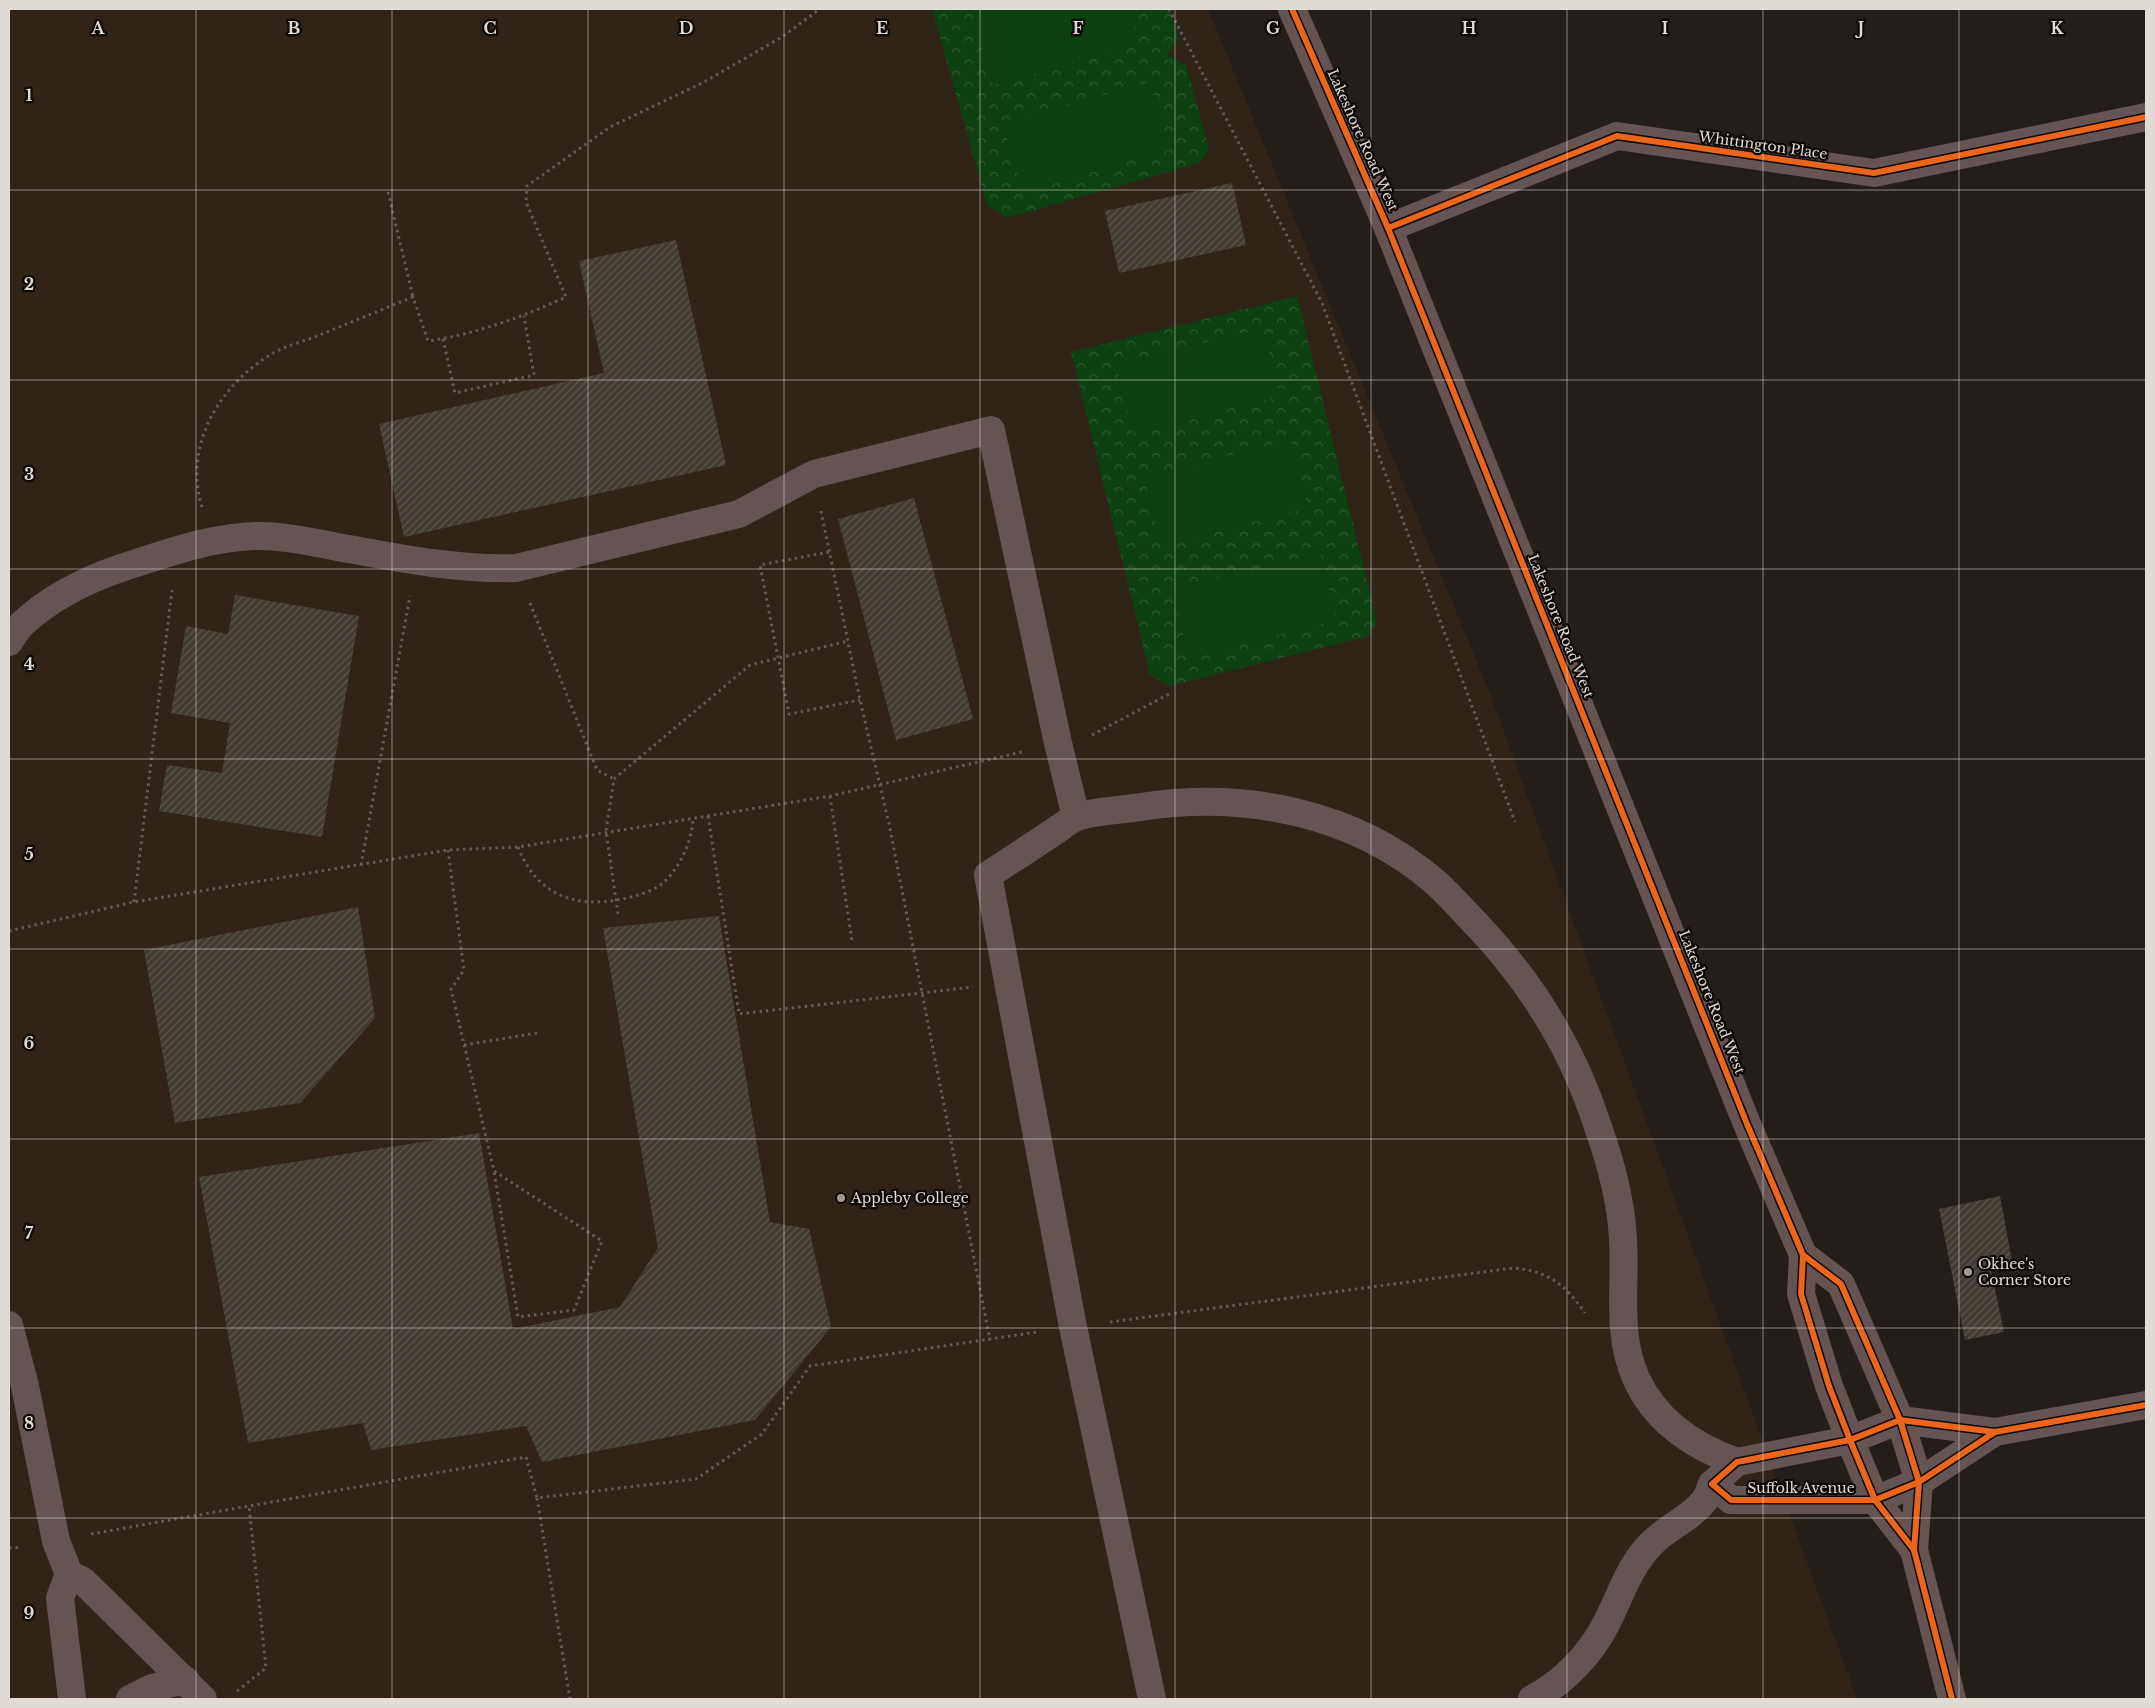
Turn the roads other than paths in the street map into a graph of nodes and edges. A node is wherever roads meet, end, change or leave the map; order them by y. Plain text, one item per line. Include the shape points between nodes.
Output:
1 (1292, 9) edge
2 (2146, 116) edge
3 (1388, 228) junction
4 (9, 642) edge
5 (1076, 817) junction
6 (1803, 1255) junction
7 (9, 1325) edge
8 (2146, 1406) edge
9 (1900, 1420) junction
10 (1995, 1432) junction
11 (1850, 1440) junction
12 (1737, 1462) junction
13 (1919, 1482) junction
14 (1712, 1484) junction
15 (1875, 1500) junction
16 (1914, 1550) junction
17 (69, 1574) junction
18 (194, 1690) edge
19 (72, 1699) edge
20 (130, 1699) edge
21 (1152, 1699) edge
22 (1532, 1699) edge
23 (1952, 1699) edge

1 - 3 main road, Lakeshore Road West
2 - 3 street, Whittington Place via 1874,174 1617,136
3 - 6 main road, Lakeshore Road West via 1747,1124
4 - 5 street via 21,624 66,592 110,572 176,550 221,540 283,537 417,561 488,569 516,568 739,514 814,474 991,430
5 - 12 street via 1169,803 1220,802 1280,808 1312,815 1352,830 1376,842 1434,882 1499,949 1534,994 1579,1077 1597,1122 1619,1206 1625,1278 1625,1337 1635,1376 1647,1400 1687,1438
5 - 21 street via 988,875 1073,1327
6 - 9 main road, Lakeshore Road West via 1841,1284
6 - 11 main road, Lakeshore Road West via 1801,1294
7 - 17 street via 25,1386 56,1541
8 - 10 street, Suffolk Avenue
9 - 10 street, Suffolk Avenue
9 - 11 street, Suffolk Avenue
9 - 13 main road, Lakeshore Road West
10 - 13 street, Suffolk Avenue
11 - 12 street, Suffolk Avenue
11 - 15 main road, Lakeshore Road West
12 - 14 street, Suffolk Avenue
13 - 15 street, Suffolk Avenue
13 - 16 main road, Lakeshore Road West
14 - 15 street, Suffolk Avenue via 1731,1500
14 - 22 street via 1705,1500 1694,1512 1650,1544 1636,1564 1606,1625 1582,1659 1549,1690
15 - 16 main road, Lakeshore Road West
16 - 23 main road, Lakeshore Road West
17 - 18 street via 83,1581
17 - 19 street via 60,1598
18 - 20 street via 152,1688

